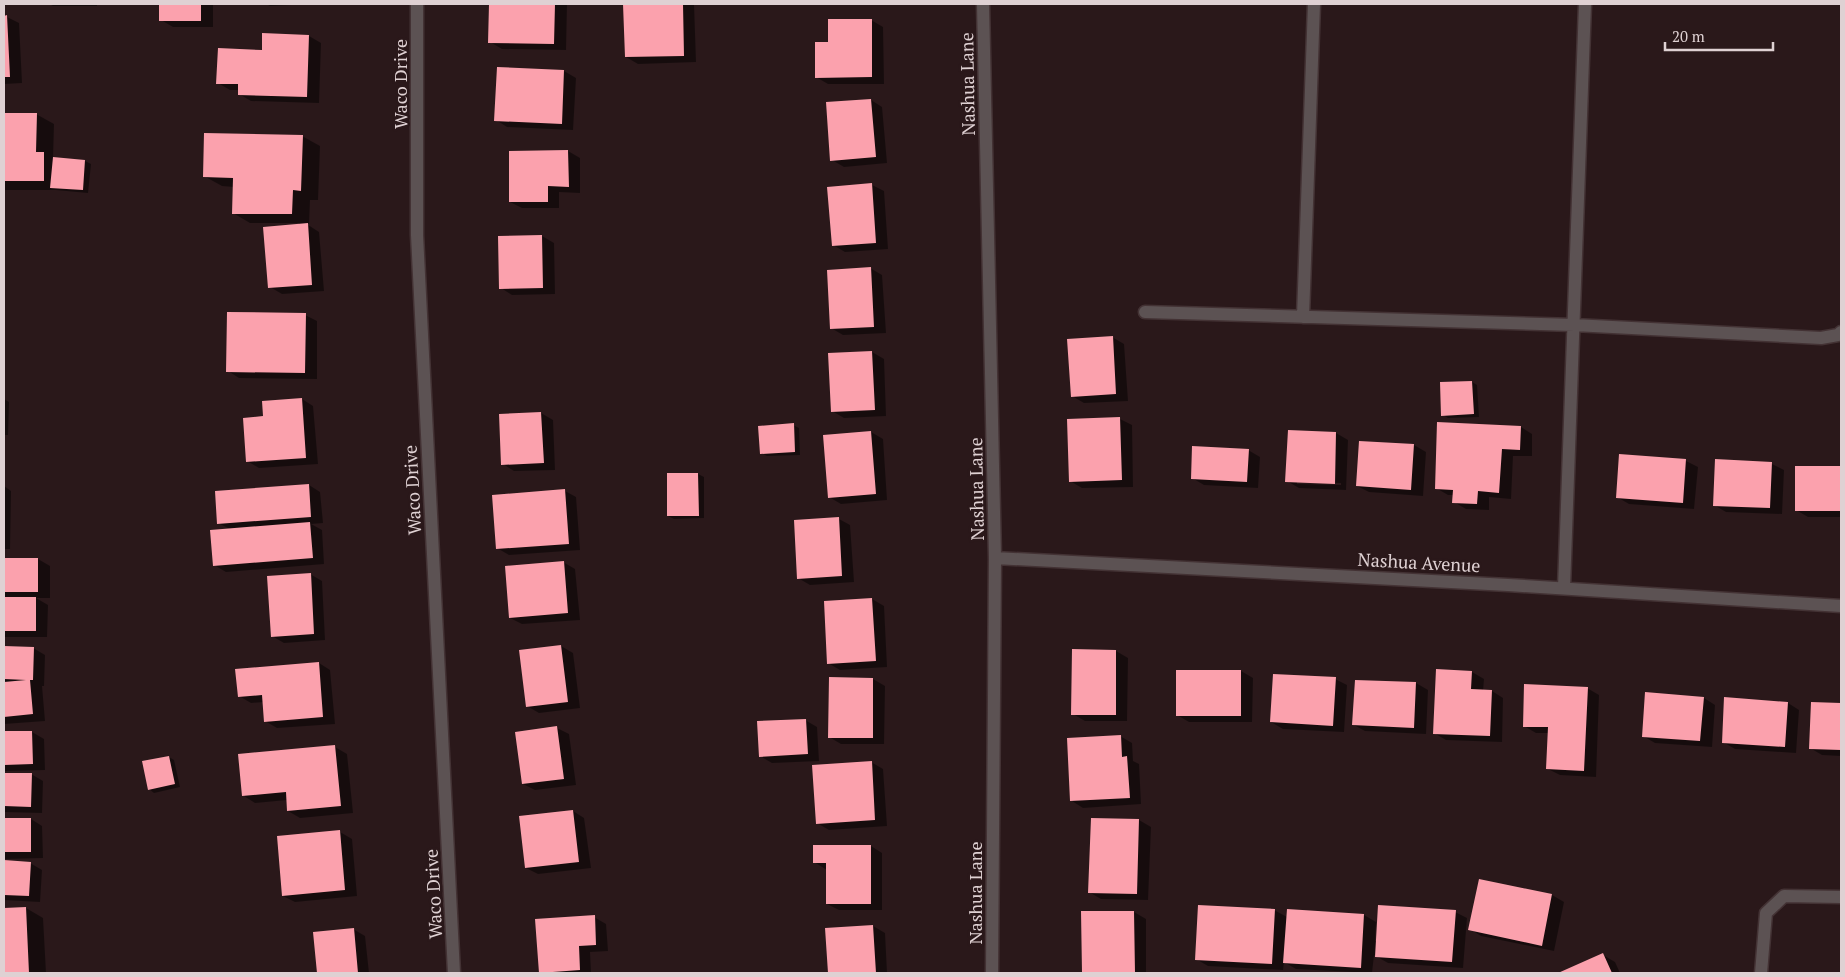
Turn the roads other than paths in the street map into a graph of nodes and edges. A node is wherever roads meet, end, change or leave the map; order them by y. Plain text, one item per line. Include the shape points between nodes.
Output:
1 (417, 4) edge
2 (983, 4) edge
3 (1314, 4) edge
4 (1585, 4) edge
5 (1145, 312) dead end
6 (1303, 317) junction
7 (1574, 325) junction
8 (1841, 332) edge
9 (995, 558) junction
10 (1564, 588) junction
11 (1841, 606) edge
12 (1841, 897) edge
13 (454, 973) edge
14 (992, 973) edge
15 (1761, 973) edge

1 - 13 street, Waco Drive via 417,235
2 - 9 street, Nashua Lane
3 - 6 street
4 - 7 street
5 - 6 street
6 - 7 street
7 - 8 street via 1821,338
7 - 10 street
9 - 10 street, Nashua Avenue
9 - 14 street, Nashua Lane
10 - 11 street, Nashua Avenue
12 - 15 street via 1784,896 1766,912

